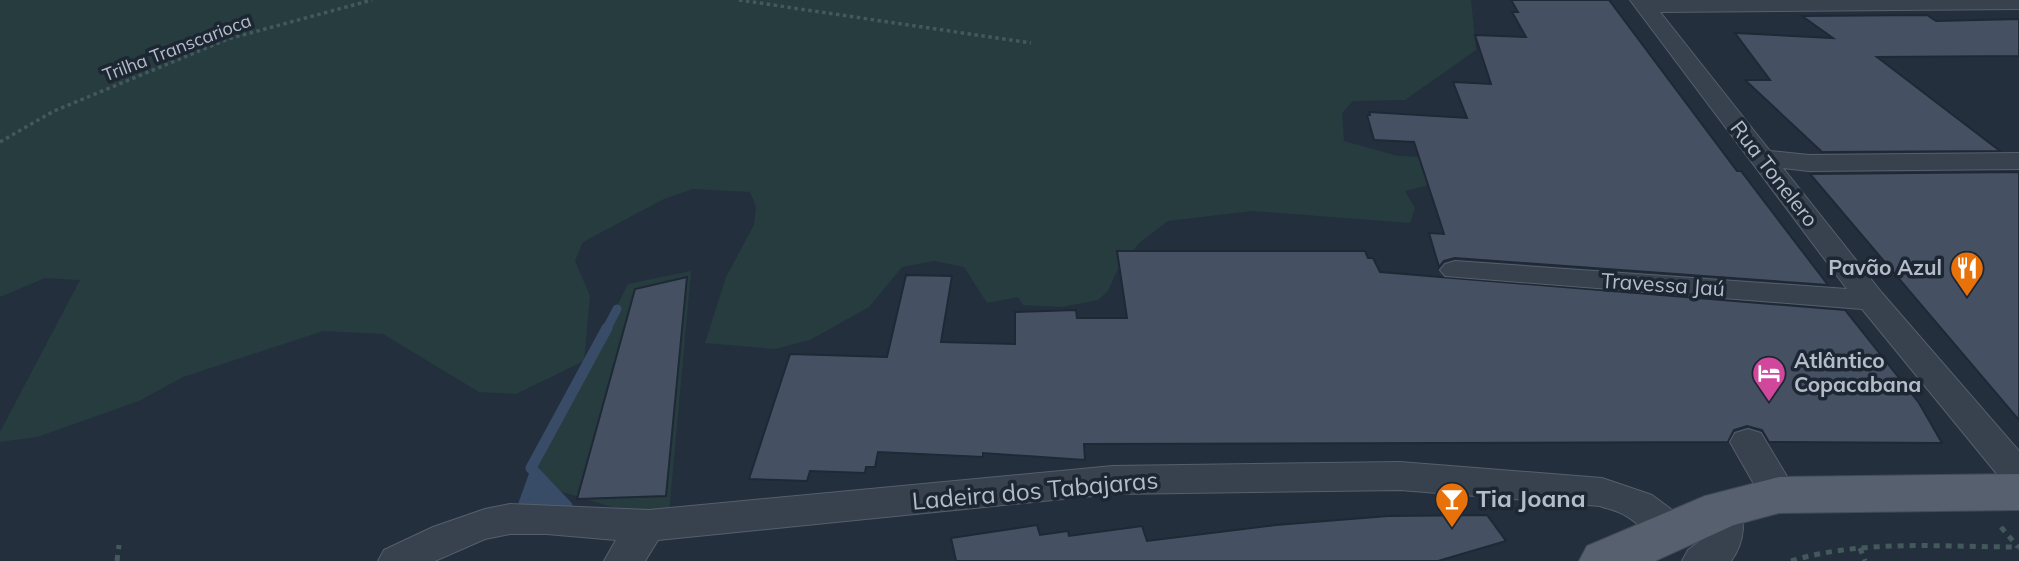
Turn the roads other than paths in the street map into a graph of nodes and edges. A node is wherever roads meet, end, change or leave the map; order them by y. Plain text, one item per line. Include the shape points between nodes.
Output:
1 (1642, 3) edge
2 (2019, 3) edge
3 (1760, 158) junction
4 (2019, 161) edge
5 (1455, 270) dead end
6 (1871, 300) junction
7 (1748, 442) dead end
8 (2019, 475) edge
9 (2019, 492) edge
10 (1779, 495) junction
11 (647, 525) junction
12 (1686, 546) edge
13 (398, 561) edge
14 (624, 561) edge
15 (1605, 561) edge

1 - 2 street
1 - 3 street, Rua Tonelero
3 - 4 street via 1809,163
3 - 6 street, Rua Tonelero
5 - 6 street, Travessa Jaú
6 - 8 street, Rua Tonelero
7 - 10 street
9 - 10 main road
10 - 12 main road via 1722,509
11 - 12 street, Ladeira dos Tabajaras via 1113,480 1400,476 1602,492 1639,505
11 - 13 street, Ladeira dos Tabajaras via 558,518 499,520
11 - 14 street
12 - 15 main road

